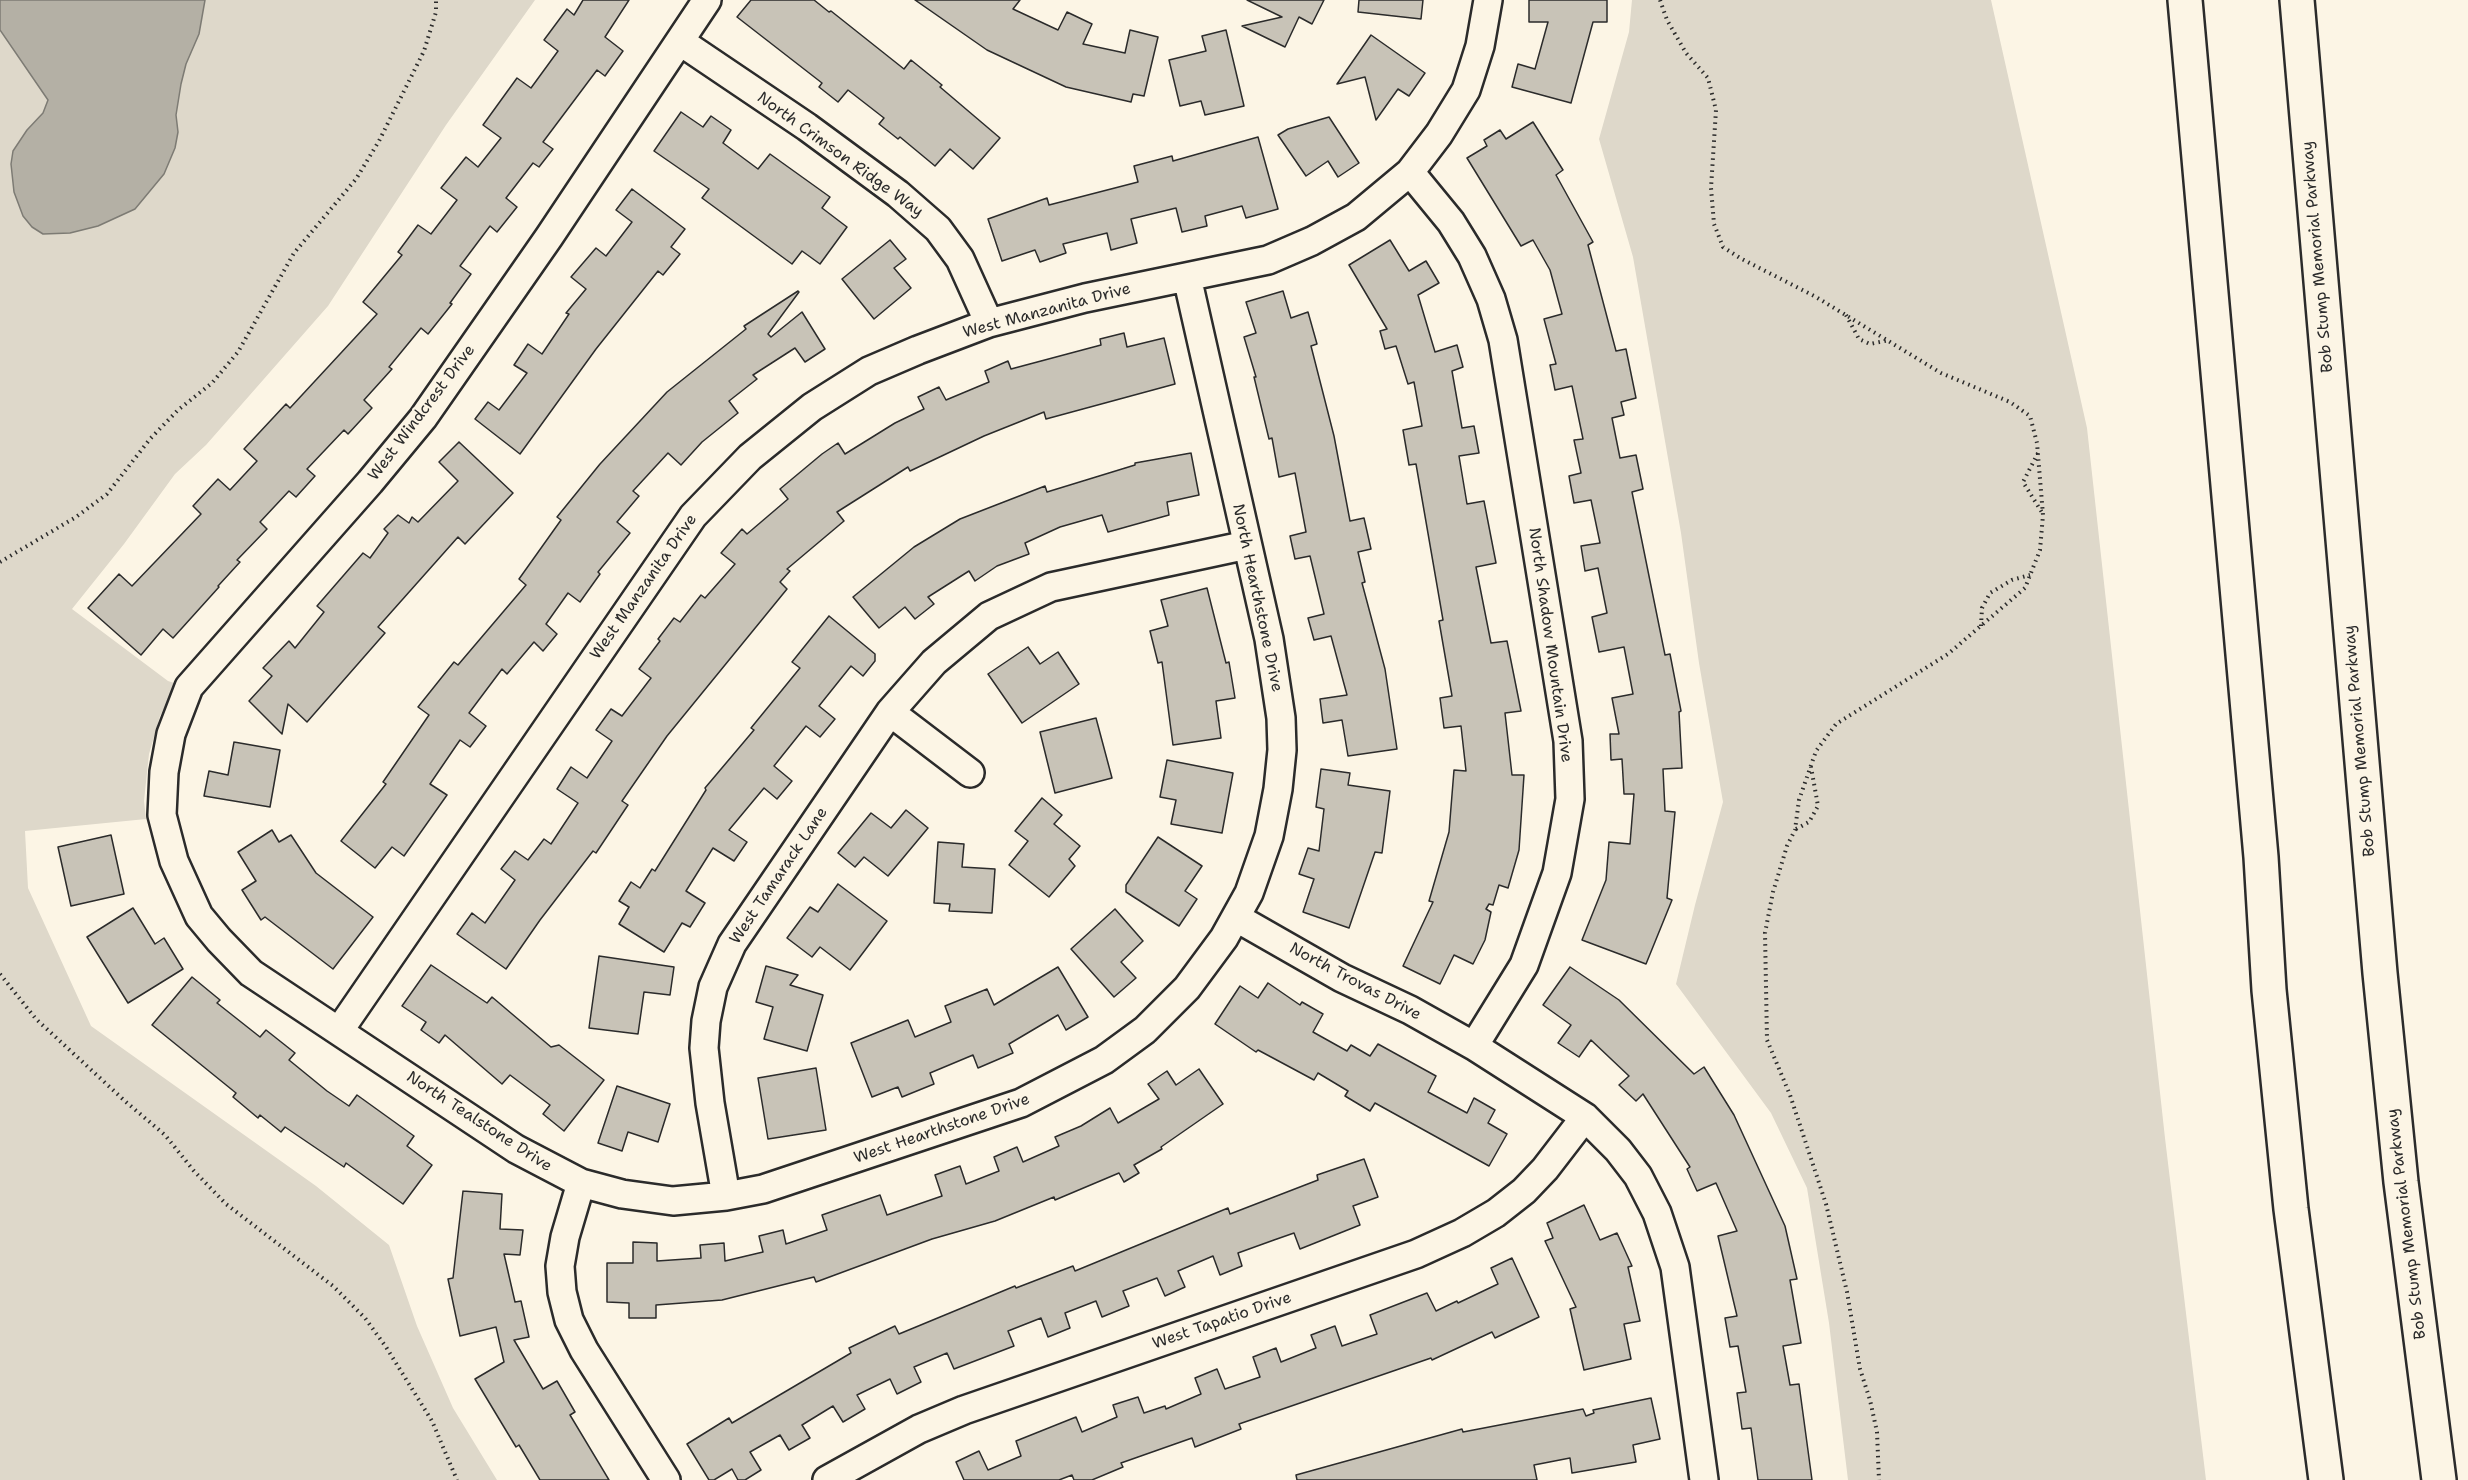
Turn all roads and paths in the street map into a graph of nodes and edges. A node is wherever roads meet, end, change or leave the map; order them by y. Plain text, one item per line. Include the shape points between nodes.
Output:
1 (436, 0) edge
2 (708, 0) edge
3 (1488, 0) edge
4 (1660, 0) edge
5 (2185, 0) edge
6 (2297, 0) edge
7 (681, 42) junction
8 (1410, 172) junction
9 (1187, 277) junction
10 (1846, 314) junction
11 (989, 323) junction
12 (1890, 340) junction
13 (2038, 452) junction
14 (2043, 515) junction
15 (1247, 545) junction
16 (0, 562) edge
17 (2030, 575) junction
18 (1981, 627) junction
19 (890, 712) junction
20 (1810, 766) junction
21 (970, 772) dead end
22 (1795, 830) junction
23 (174, 861) joint
24 (1237, 918) junction
25 (0, 974) edge
26 (339, 1031) junction
27 (1474, 1046) junction
28 (1585, 1117) junction
29 (581, 1183) junction
30 (726, 1196) junction
31 (457, 1480) edge
32 (666, 1480) edge
33 (827, 1480) edge
34 (1704, 1480) edge
35 (1879, 1480) edge
36 (2326, 1480) edge
37 (2439, 1480) edge

1 - 16 path via 424,51 379,141 356,179 294,253 238,352 212,383 150,439 107,494
2 - 7 street, West Windcrest Drive
3 - 8 street via 1480,46 1466,90
4 - 10 path via 1686,53 1708,78 1716,110 1711,188 1714,224 1723,248
5 - 36 highway via 2269,990
6 - 37 highway, Bob Stump Memorial Parkway via 2382,985 2401,1182
7 - 11 street, North Crimson Ridge Way via 826,141 938,229 960,259
7 - 23 street, West Windcrest Drive via 423,418 189,687 171,734 164,772 162,815
8 - 9 street, West Manzanita Drive via 1356,217 1312,241 1268,260
8 - 27 street, North Shadow Mountain Drive via 1451,222 1472,256 1503,340 1568,741 1570,800 1557,873 1524,965
9 - 11 street, West Manzanita Drive
9 - 15 street, North Hearthstone Drive
10 - 12 path
10 - 12 path via 1859,339 1870,344
11 - 26 street, West Manzanita Drive via 869,372 812,407 750,457 693,516
12 - 13 path via 1941,373 2010,402 2030,416
13 - 14 path
13 - 14 path via 2023,482
14 - 17 path via 2040,550
15 - 19 street, West Tamarack Lane via 1051,587 989,616 934,662
15 - 24 street, North Hearthstone Drive via 1269,639 1282,750 1269,836
17 - 18 path via 2025,588
17 - 18 path via 1990,593 1982,608
18 - 20 path via 1948,654 1836,724
19 - 21 street
19 - 30 street, West Tamarack Lane via 732,944 713,987 704,1048
20 - 22 path
20 - 22 path via 1818,806 1809,822
22 - 35 path via 1773,891 1765,933 1767,1040 1790,1095 1826,1204 1877,1432
23 - 26 street, North Tealstone Drive via 199,916 251,973
24 - 27 street, North Trovas Drive
24 - 30 street, West Hearthstone Drive via 1187,988 1144,1030 1104,1060 1065,1082 1021,1103 864,1156 763,1189
25 - 31 path via 36,1019 165,1135 226,1204 333,1286 365,1318 432,1420
26 - 29 street, North Tealstone Drive via 516,1149
27 - 28 street
28 - 33 street, West Tapatio Drive via 1524,1191 1462,1233 1416,1254 964,1410 909,1434
28 - 34 street via 1638,1176 1668,1244
29 - 30 street, West Hearthstone Drive via 673,1201
29 - 32 street via 560,1266 569,1320

